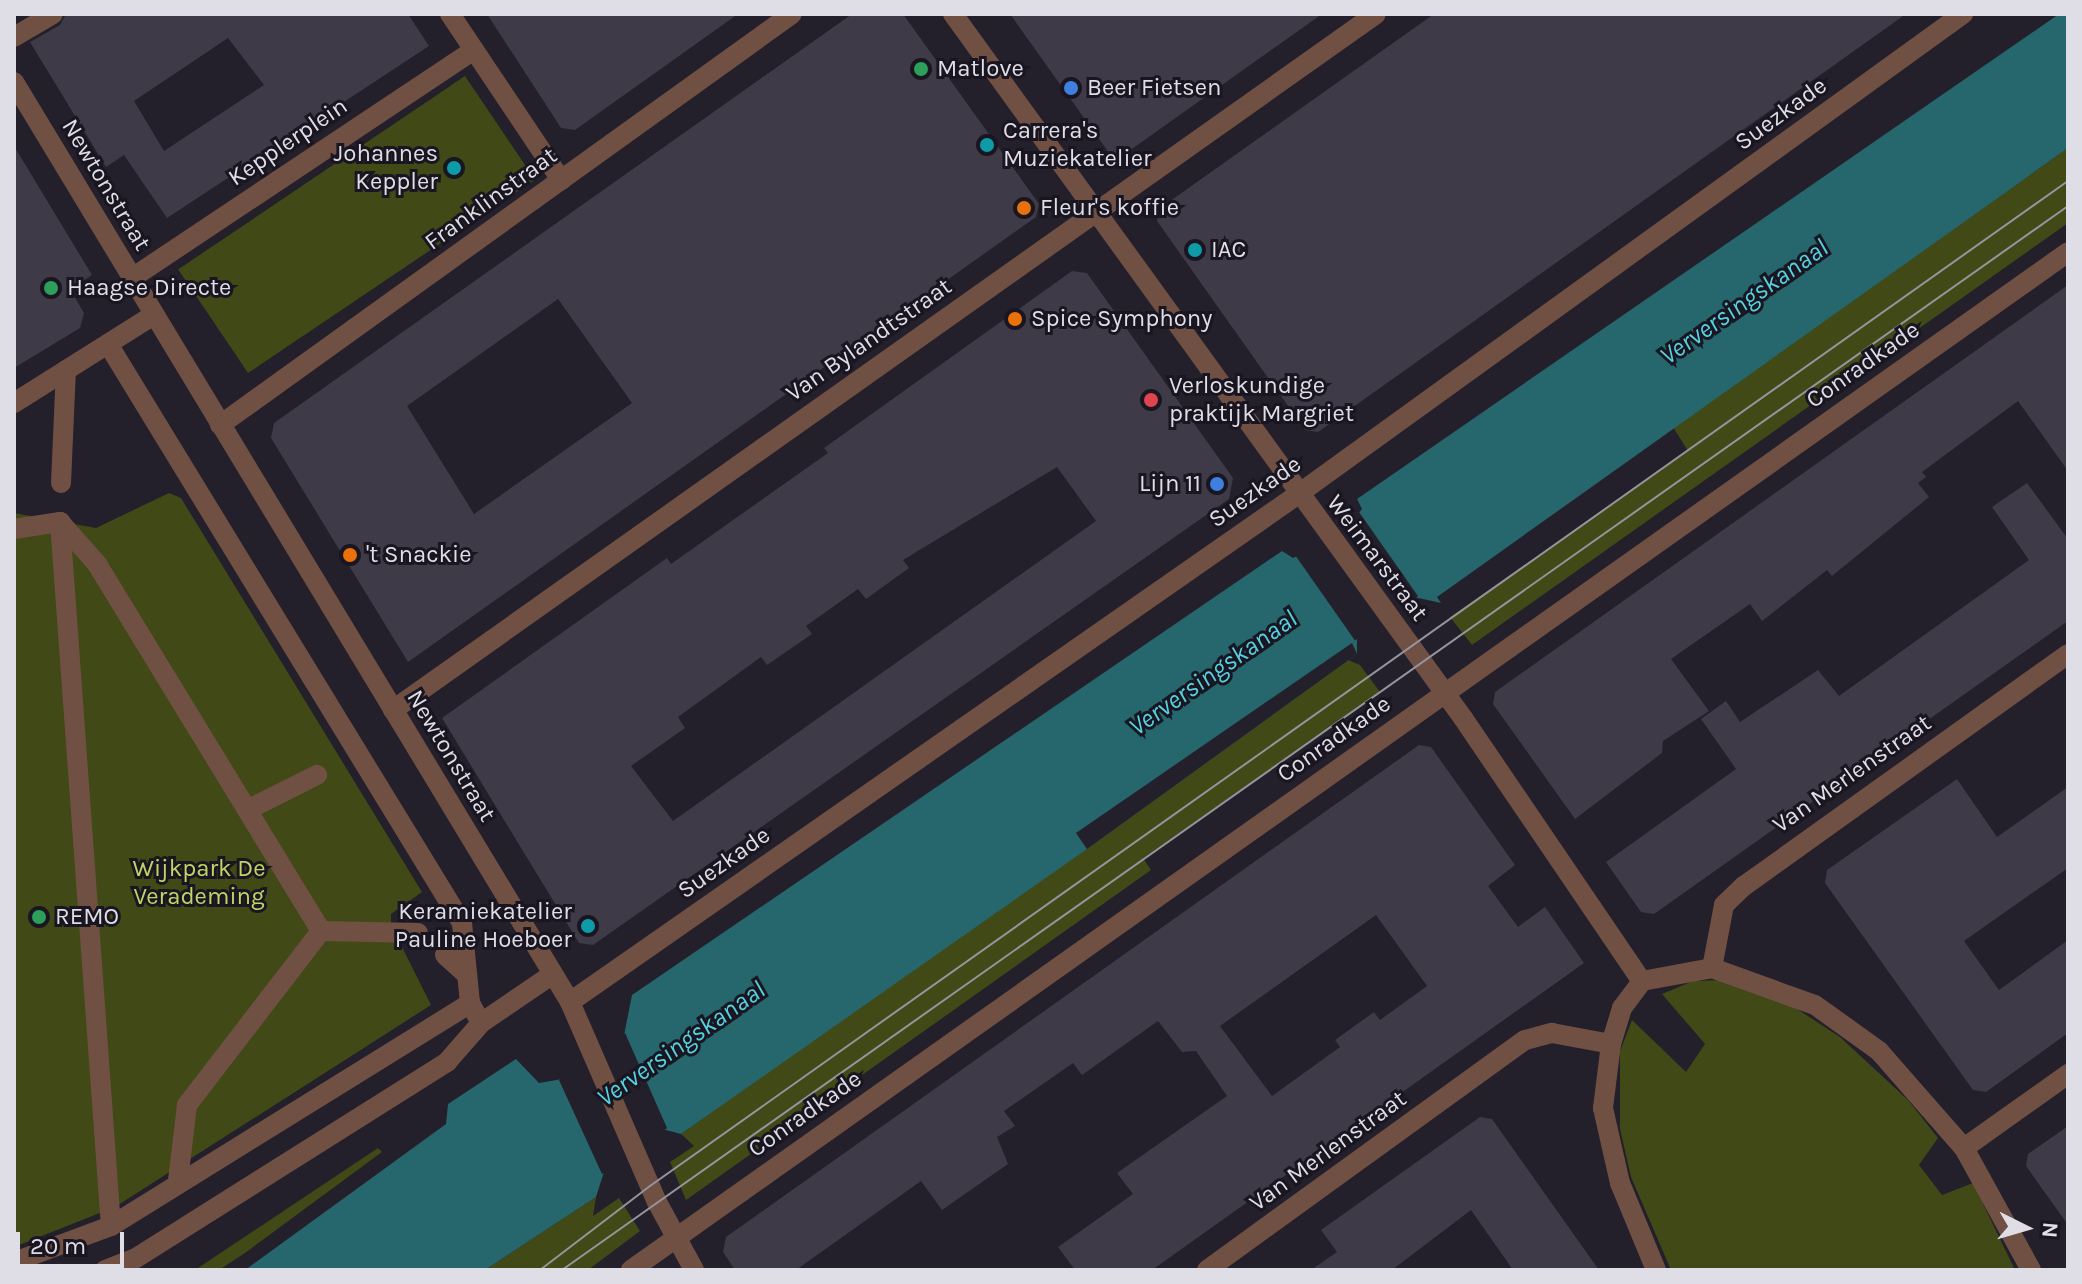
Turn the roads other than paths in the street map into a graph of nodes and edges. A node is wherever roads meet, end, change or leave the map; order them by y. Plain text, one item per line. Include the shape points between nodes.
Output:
1 (53, 14) edge
2 (450, 14) edge
3 (792, 14) edge
4 (953, 14) edge
5 (1376, 14) edge
6 (1963, 14) edge
7 (14, 37) edge
8 (474, 50) junction
9 (14, 82) edge
10 (561, 180) junction
11 (1092, 213) junction
12 (2068, 252) edge
13 (132, 278) junction
14 (154, 315) junction
15 (108, 344) junction
16 (66, 370) junction
17 (14, 403) edge
18 (220, 425) junction
19 (61, 483) dead end
20 (1297, 495) junction
21 (60, 522) junction
22 (14, 529) edge
23 (2068, 654) edge
24 (1443, 692) junction
25 (393, 710) junction
26 (317, 775) dead end
27 (251, 808) junction
28 (321, 931) junction
29 (418, 933) dead end
30 (445, 955) dead end
31 (1712, 968) junction
32 (553, 974) junction
33 (467, 975) junction
34 (1642, 981) junction
35 (570, 1002) junction
36 (470, 1003) junction
37 (481, 1023) junction
38 (1611, 1044) junction
39 (2068, 1074) edge
40 (1964, 1148) junction
41 (178, 1181) junction
42 (111, 1226) junction
43 (674, 1239) junction
44 (14, 1262) edge
45 (105, 1270) edge
46 (631, 1270) edge
47 (694, 1270) edge
48 (1207, 1270) edge
49 (1656, 1270) edge
50 (2031, 1270) edge

1 - 7 street
2 - 8 street
3 - 10 street, Franklinstraat
4 - 11 street, Weimarstraat
5 - 11 street, Van Bylandtstraat
6 - 20 street, Suezkade
8 - 10 street
8 - 13 street, Kepplerplein
9 - 13 street, Newtonstraat
10 - 18 street, Franklinstraat
11 - 20 street, Weimarstraat
11 - 25 street, Van Bylandtstraat
12 - 24 street, Conradkade
13 - 14 street, Newtonstraat
14 - 15 street
14 - 18 street, Newtonstraat
15 - 16 street
15 - 33 street via 449,912 462,923
16 - 17 street
16 - 19 street
18 - 25 street, Newtonstraat
20 - 24 street, Weimarstraat
20 - 35 street, Suezkade
21 - 22 street
21 - 27 street via 97,564
21 - 42 street
23 - 31 street, Van Merlenstraat via 1744,886 1724,905
24 - 34 street, Weimarstraat
24 - 43 street, Conradkade
25 - 32 street, Newtonstraat
26 - 27 street
27 - 28 street
28 - 29 street
28 - 41 street via 187,1105
30 - 33 street
31 - 34 street
31 - 40 street via 1815,1005 1879,1051
32 - 35 street, Newtonstraat
32 - 37 street
33 - 36 street
34 - 38 street via 1622,1008
35 - 43 street, Newtonstraat
36 - 37 street
36 - 41 street
37 - 45 street via 447,1062 136,1258
38 - 48 street, Van Merlenstraat via 1552,1033 1525,1040
38 - 49 street via 1603,1108 1620,1183
39 - 40 street
40 - 50 street
41 - 42 street
42 - 44 street
43 - 46 street, Conradkade
43 - 47 street, Newtonstraat

